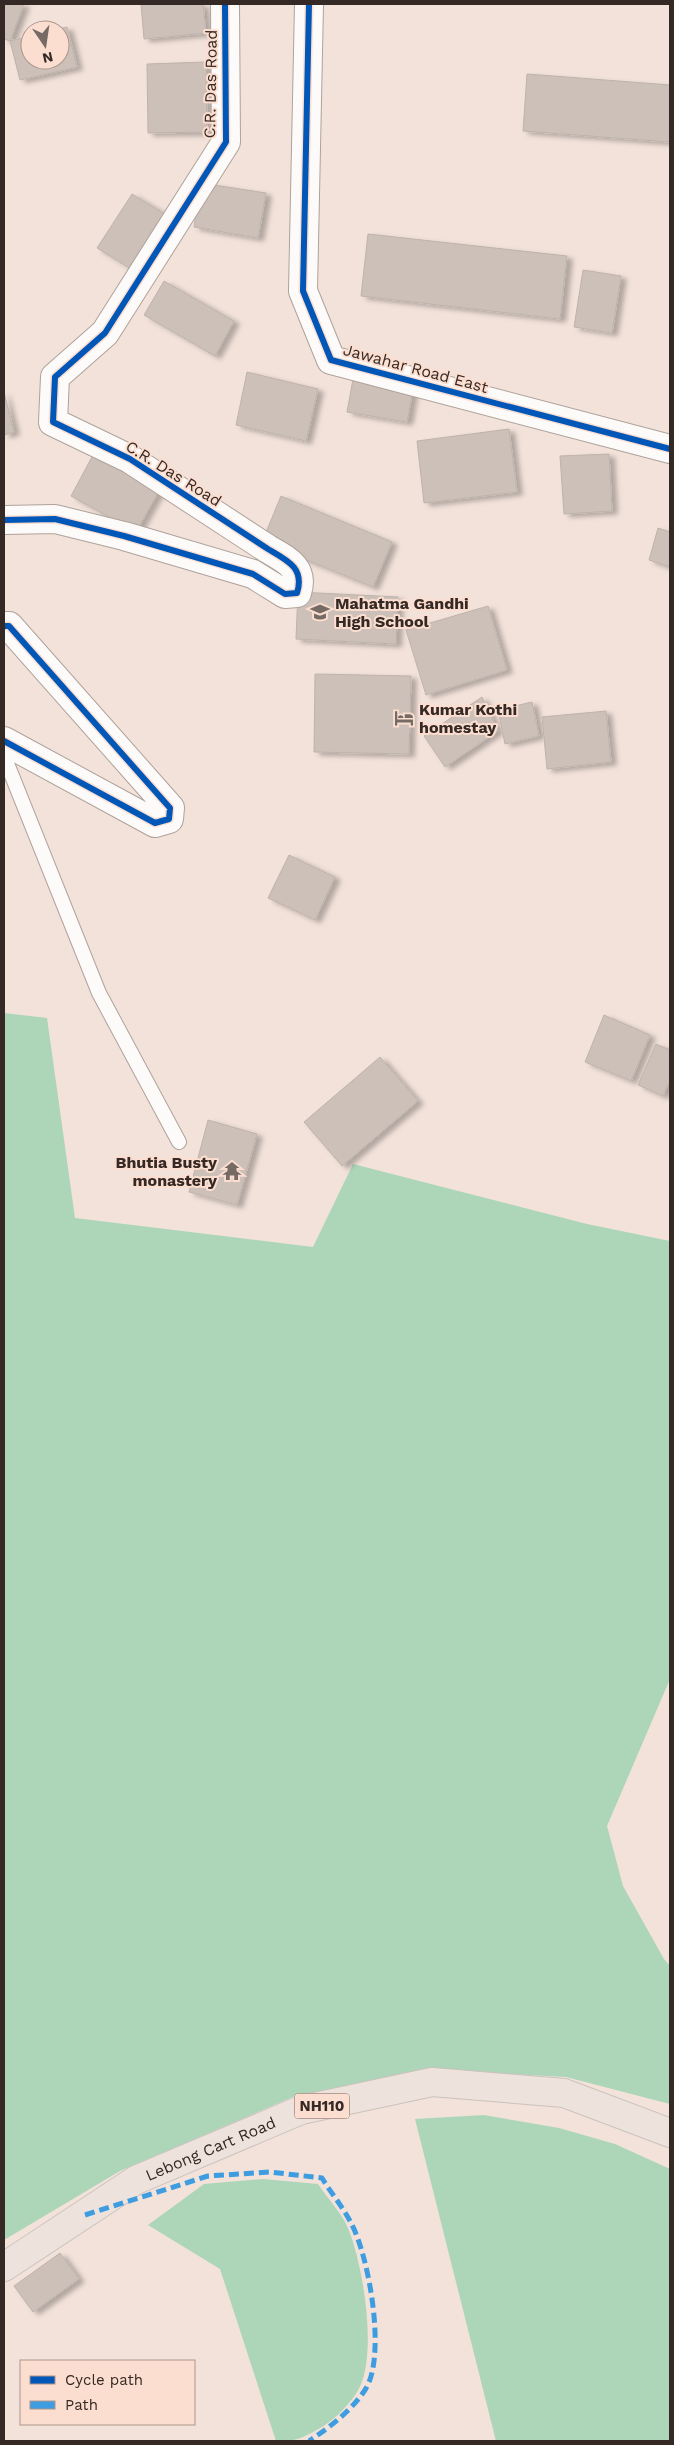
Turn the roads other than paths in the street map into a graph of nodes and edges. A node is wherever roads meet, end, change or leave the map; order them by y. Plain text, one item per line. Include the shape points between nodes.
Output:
1 (225, 4) edge
2 (310, 4) edge
3 (670, 449) edge
4 (4, 520) edge
5 (4, 626) edge
6 (4, 741) edge
7 (4, 756) edge
8 (179, 1142) dead end
9 (670, 2133) edge
10 (4, 2267) edge

1 - 4 street, C.R. Das Road via 226,142 105,333 55,378 53,422 130,459 292,562 299,574 297,593 285,594 254,574 124,536 55,519
2 - 3 street, Jawahar Road East via 303,291 331,360
5 - 6 street via 9,626 170,808 169,819 155,823
7 - 8 lane via 99,993
9 - 10 highway, Lebong Cart Road / NH110 via 564,2093 432,2082 301,2110 136,2180

